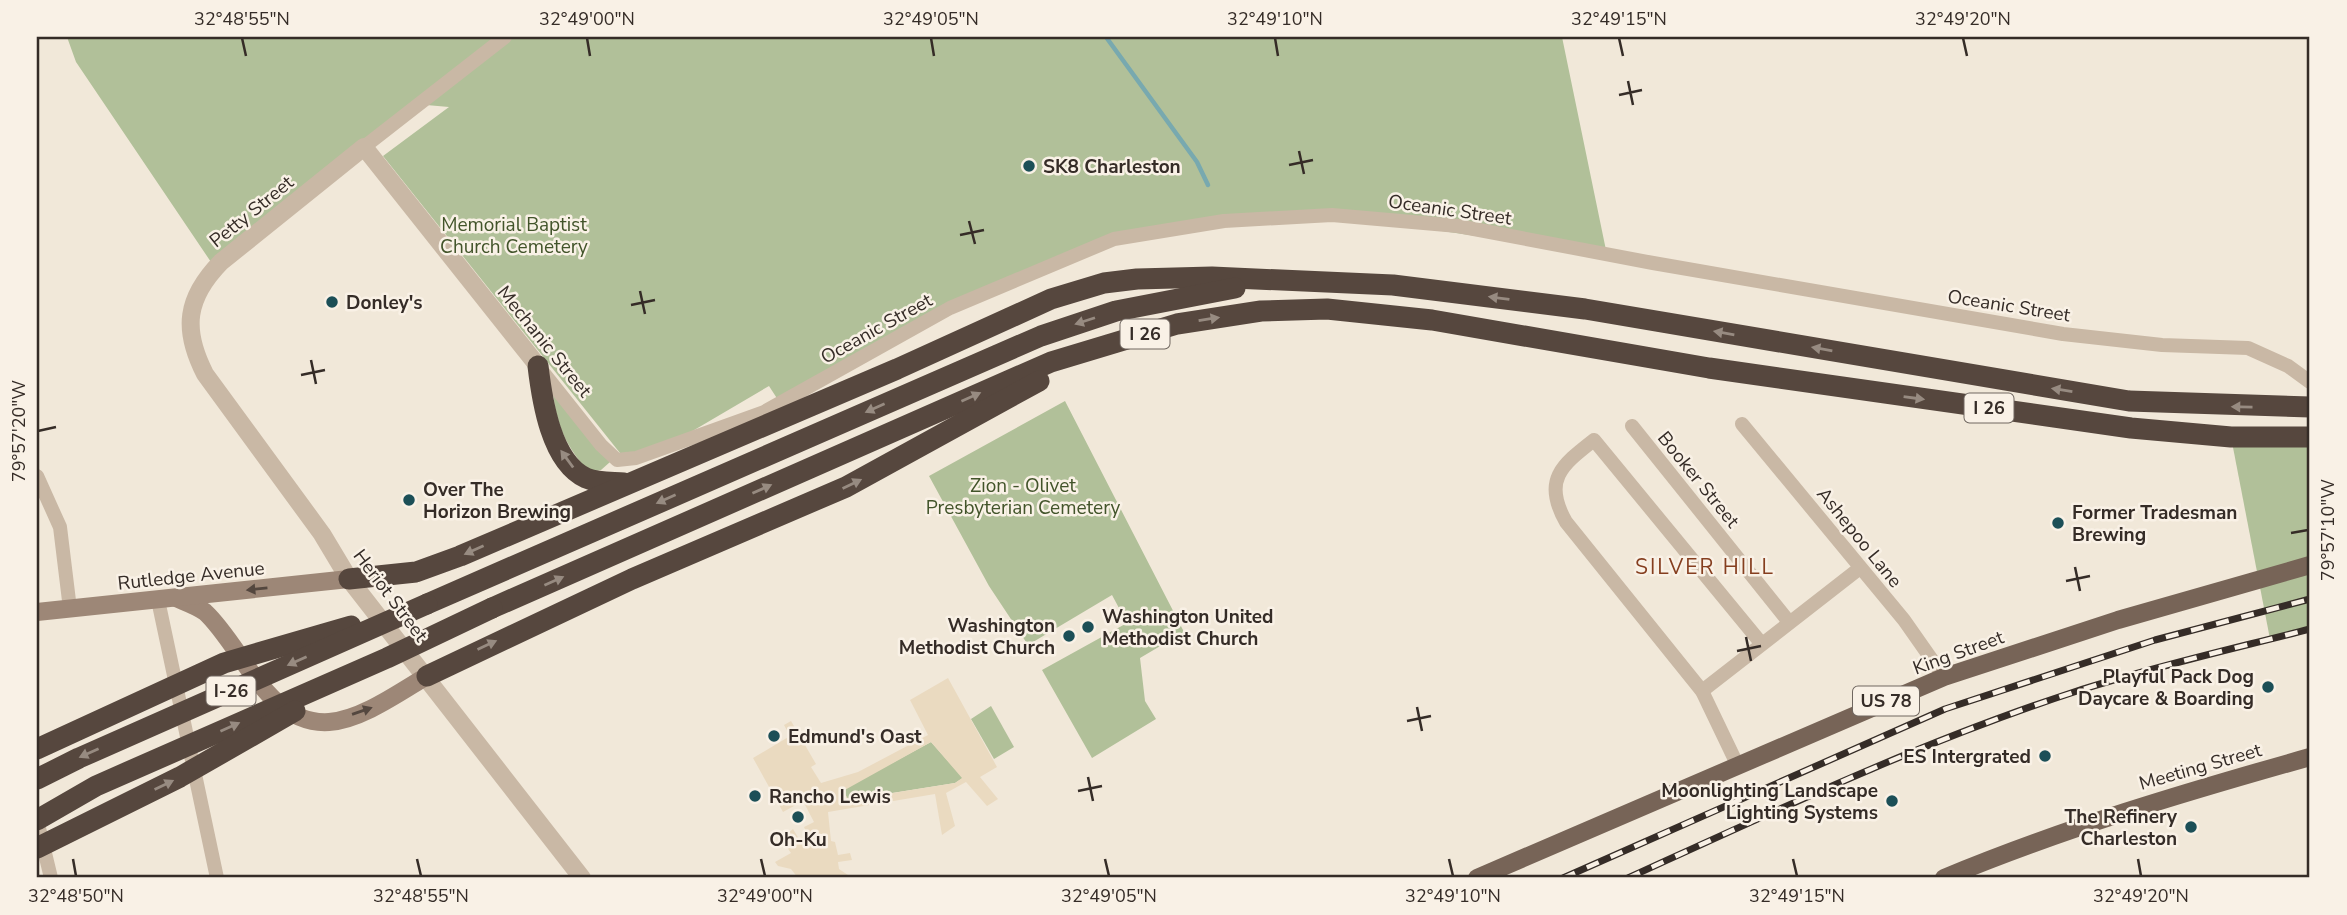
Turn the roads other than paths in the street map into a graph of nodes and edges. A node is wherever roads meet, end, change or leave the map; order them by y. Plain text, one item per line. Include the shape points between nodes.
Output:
1 (505, 37) edge
2 (364, 147) junction
3 (1296, 280) junction
4 (1177, 324) junction
5 (190, 325) joint
6 (538, 366) junction
7 (2310, 382) edge
8 (2310, 407) edge
9 (1742, 424) dead end
10 (1632, 426) dead end
11 (2310, 437) edge
12 (617, 460) joint
13 (37, 476) edge
14 (626, 483) junction
15 (2310, 565) edge
16 (1860, 568) junction
17 (349, 579) junction
18 (473, 583) joint
19 (176, 598) junction
20 (158, 600) junction
21 (427, 604) junction
22 (492, 608) joint
23 (70, 610) junction
24 (37, 612) edge
25 (1789, 621) junction
26 (1761, 643) junction
27 (387, 658) junction
28 (427, 676) junction
29 (1944, 677) junction
30 (1702, 691) junction
31 (37, 749) edge
32 (2310, 757) edge
33 (1737, 764) junction
34 (37, 779) edge
35 (37, 820) edge
36 (37, 848) edge
37 (51, 878) edge
38 (217, 878) edge
39 (582, 878) edge
40 (1477, 878) edge
41 (1944, 878) edge

1 - 2 street
2 - 5 street, Petty Street via 221,262 202,282
2 - 6 street, Mechanic Street
8 -> 3 highway, I 26 via 2129,401 1585,309 1393,285
3 - 14 highway via 1171,276 1104,282 1076,290
3 -> 18 highway, I 26 via 1209,291 1116,311 1041,336
4 -> 11 highway, I 26 via 1261,311 1327,309 1432,320 1709,368 2131,428 2231,437
22 -> 4 highway, I 26 via 1051,362
28 -> 4 highway via 632,579 846,487 1028,386
5 - 17 street, Heriot Street via 193,350 205,374 300,503
6 - 12 street, Mechanic Street
14 -> 6 highway via 585,478 570,465 541,393
7 - 12 street, Oceanic Street via 2248,348 2063,334 1458,226 1332,215 1224,221 1114,239 950,308 764,412 656,454
9 - 16 street, Ashepoo Lane
10 - 25 street, Booker Street
13 - 23 street via 60,527
14 -> 17 highway via 416,572
15 - 29 main road, King Street / US 78 via 2118,620
16 - 25 street
16 - 29 street, Ashepoo Lane
17 -> 19 main road, Rutledge Avenue
17 - 28 street, Heriot Street
18 - 21 highway, I-26
19 - 20 main road, Rutledge Avenue
19 -> 28 main road via 203,610 230,639 267,693 299,717 330,722 372,709
20 - 23 main road, Rutledge Avenue
20 - 38 street
21 - 31 highway, bridge via 224,663
21 -> 34 highway, I-26, bridge
22 - 27 highway, I-26, bridge
23 - 24 main road, Rutledge Avenue
25 - 26 street
26 - 30 street
26 - 30 street via 1594,440 1564,463 1556,491 1560,512
35 -> 27 highway, I-26, bridge via 96,786
36 -> 27 highway, bridge via 180,777
28 - 39 street, Heriot Street
29 - 33 main road, King Street / US 78
30 - 33 street
32 - 41 main road, Meeting Street via 2167,796 2029,843
33 - 40 main road, King Street / US 78
35 - 37 street

